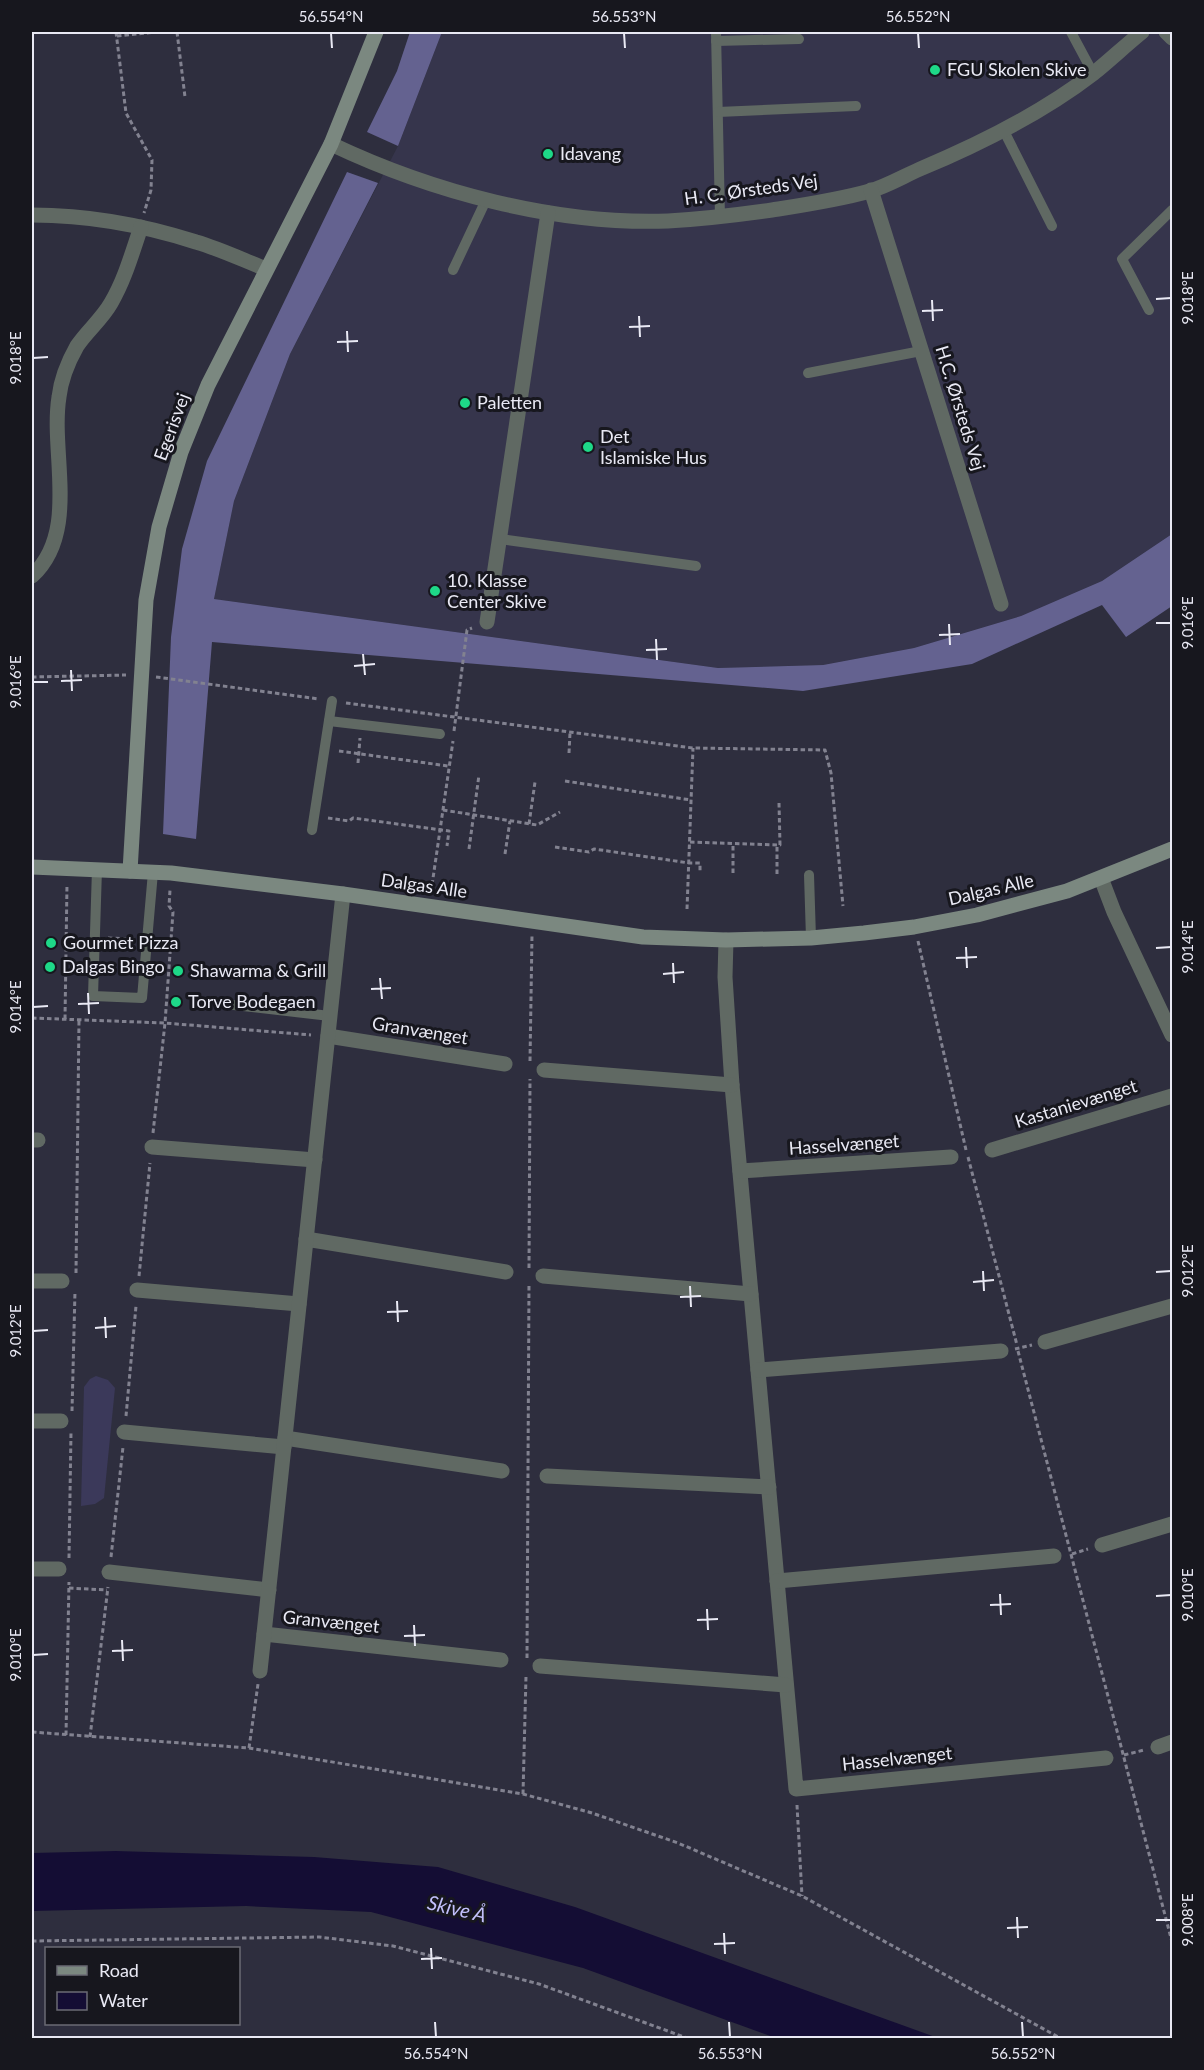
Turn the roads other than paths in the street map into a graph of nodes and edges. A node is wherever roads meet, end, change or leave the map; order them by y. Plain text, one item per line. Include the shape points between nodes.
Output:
1 (376, 32) edge
2 (1071, 32) edge
3 (1142, 32) edge
4 (1166, 32) edge
5 (716, 36) edge
6 (1173, 38) edge
7 (799, 39) dead end
8 (1093, 73) junction
9 (856, 106) dead end
10 (718, 112) junction
11 (1003, 129) junction
12 (331, 144) junction
13 (871, 190) junction
14 (487, 198) junction
15 (1173, 210) edge
16 (548, 213) junction
17 (32, 216) edge
18 (720, 218) junction
19 (1052, 226) dead end
20 (141, 227) junction
21 (266, 268) junction
22 (453, 270) dead end
23 (1149, 310) dead end
24 (921, 351) junction
25 (808, 373) dead end
26 (500, 539) junction
27 (696, 566) dead end
28 (32, 576) edge
29 (1001, 604) dead end
30 (488, 622) road end
31 (332, 701) road end
32 (329, 721) junction
33 (440, 734) dead end
34 (312, 830) dead end
35 (1173, 849) edge
36 (32, 867) edge
37 (97, 869) junction
38 (130, 871) junction
39 (153, 872) junction
40 (809, 875) dead end
41 (1101, 878) junction
42 (343, 894) junction
43 (811, 938) junction
44 (726, 940) junction
45 (225, 1004) dead end
46 (330, 1016) junction
47 (1173, 1035) edge
48 (328, 1036) junction
49 (505, 1064) dead end
50 (544, 1070) dead end
51 (732, 1084) junction
52 (1173, 1096) edge
53 (152, 1147) road end
54 (992, 1150) road end
55 (951, 1157) road end
56 (315, 1160) junction
57 (740, 1171) junction
58 (306, 1239) junction
59 (506, 1272) dead end
60 (543, 1276) dead end
61 (32, 1281) edge
62 (71, 1281) road end
63 (137, 1290) road end
64 (751, 1294) junction
65 (300, 1304) junction
66 (1173, 1306) edge
67 (1045, 1342) road end
68 (1001, 1351) road end
69 (758, 1370) junction
70 (32, 1421) edge
71 (68, 1421) road end
72 (124, 1432) road end
73 (285, 1443) junction
74 (502, 1471) road end
75 (547, 1476) road end
76 (769, 1487) junction
77 (1173, 1524) edge
78 (1101, 1545) road end
79 (1054, 1556) road end
80 (32, 1569) edge
81 (66, 1569) road end
82 (109, 1572) road end
83 (777, 1581) junction
84 (269, 1590) junction
85 (264, 1634) junction
86 (501, 1660) dead end
87 (533, 1665) road end
88 (260, 1671) road end
89 (786, 1684) junction
90 (1107, 1758) road end

1 - 12 street, Egerisvej
2 - 8 lane
3 - 8 street, H. C. Ørsteds Vej
4 - 6 street
5 - 7 lane
5 - 10 lane
8 - 11 street, H. C. Ørsteds Vej
9 - 10 lane
10 - 18 lane
11 - 13 street, H. C. Ørsteds Vej via 950,157
11 - 19 lane
12 - 14 street, H. C. Ørsteds Vej via 406,176
12 - 21 street, Egerisvej
13 - 18 street, H. C. Ørsteds Vej
13 - 24 street, H.C. Ørsteds Vej
14 - 16 street, H. C. Ørsteds Vej
14 - 22 lane
15 - 23 lane via 1122,259
16 - 18 street, H. C. Ørsteds Vej via 666,221
16 - 26 street
17 - 20 street
20 - 21 street via 198,242
20 - 28 street via 126,275 110,305 78,346 63,376 58,400 60,519 52,549
21 - 38 street, Egerisvej via 208,385 178,462 159,527 148,590
24 - 25 lane
24 - 29 street, H.C. Ørsteds Vej
26 - 27 lane
26 - 30 street
31 - 32 lane
32 - 33 lane
32 - 34 lane
35 - 41 street, Dalgas Alle
36 - 37 street, Dalgas Alle
37 - 38 street, Dalgas Alle
37 - 39 lane via 93,996 142,998
38 - 39 street, Dalgas Alle
39 - 42 street, Dalgas Alle
40 - 43 lane
41 - 43 street, Dalgas Alle via 1032,902 978,915 914,927
41 - 47 street
42 - 44 street, Dalgas Alle via 643,937
42 - 46 street, Granvænget
43 - 44 street, Dalgas Alle
44 - 51 street
45 - 46 lane
46 - 48 street, Granvænget
48 - 49 street, Granvænget
48 - 56 street, Granvænget
50 - 51 street
51 - 57 street
52 - 54 street, Kastanievænget
53 - 56 street
55 - 57 street, Hasselvænget
56 - 58 street, Granvænget
57 - 64 street
58 - 59 street
58 - 65 street, Granvænget
60 - 64 street
61 - 62 street
63 - 65 street
64 - 69 street
65 - 73 street, Granvænget
66 - 67 street
68 - 69 street
69 - 76 street
70 - 71 street
72 - 73 street
73 - 74 street
73 - 84 street, Granvænget
75 - 76 street
76 - 83 street
77 - 78 street
79 - 83 street
80 - 81 street
82 - 84 street, Granvænget
83 - 89 street
84 - 85 street, Granvænget
85 - 86 street, Granvænget
85 - 88 street, Granvænget
87 - 89 street
89 - 90 street, Hasselvænget via 796,1789

